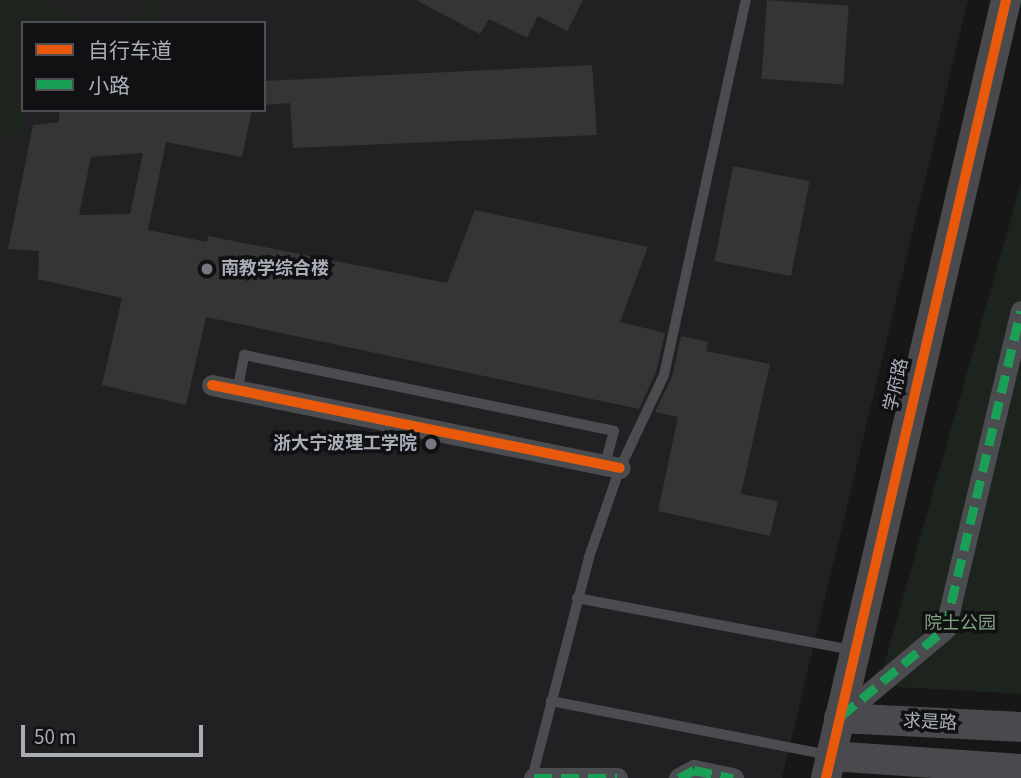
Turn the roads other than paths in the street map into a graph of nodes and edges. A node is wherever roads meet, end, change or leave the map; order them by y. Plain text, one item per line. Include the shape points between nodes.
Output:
1 (746, 0) edge
2 (1006, 0) edge
3 (1021, 311) edge
4 (212, 385) dead end
5 (613, 464) junction
6 (577, 598) junction
7 (854, 650) junction
8 (551, 701) junction
9 (839, 718) junction
10 (1021, 727) edge
11 (828, 767) edge
12 (1021, 769) edge
13 (533, 778) edge
14 (617, 778) edge
15 (679, 778) edge
16 (733, 778) edge

1 - 5 lane via 664,375
2 - 7 street, 学府路
3 - 9 street via 945,629
4 - 5 street
5 - 5 lane via 614,431 244,355 238,387
5 - 6 lane
6 - 7 lane
6 - 8 lane
7 - 9 street, 学府路
8 - 11 lane
8 - 13 lane
9 - 10 street, 求是路
9 - 11 street, 学府路
11 - 12 street
13 - 14 street
15 - 16 street via 694,771

